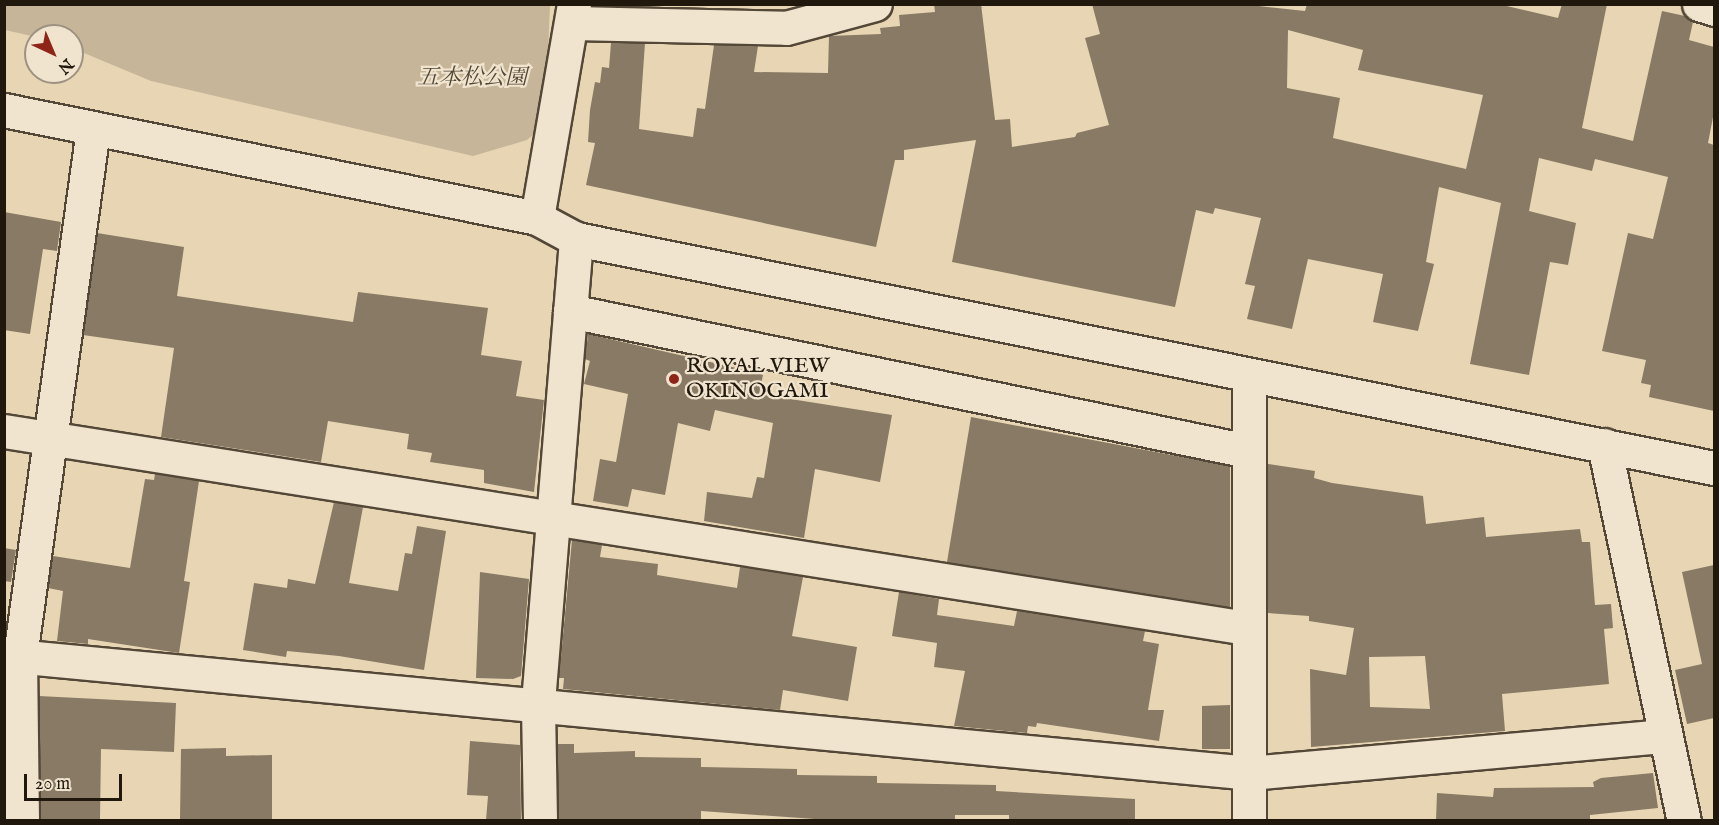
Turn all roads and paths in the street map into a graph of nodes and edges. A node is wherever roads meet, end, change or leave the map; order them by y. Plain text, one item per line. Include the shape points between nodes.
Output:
1 (875, 4) edge
2 (1699, 4) edge
3 (1714, 9) edge
4 (574, 14) edge
5 (4, 110) edge
6 (93, 129) junction
7 (537, 218) junction
8 (576, 239) junction
9 (570, 311) junction
10 (1249, 375) junction
11 (4, 431) edge
12 (47, 437) junction
13 (1604, 445) junction
14 (1248, 451) junction
15 (1714, 468) edge
16 (550, 518) junction
17 (1246, 628) junction
18 (12, 656) edge
19 (538, 702) junction
20 (1665, 736) junction
21 (1249, 773) junction
22 (22, 820) edge
23 (540, 820) edge
24 (1249, 820) edge
25 (1684, 820) edge

1 - 4 street via 786,28
2 - 3 street
4 - 7 street
5 - 6 street
6 - 7 street
6 - 12 street
7 - 8 street
8 - 9 street
8 - 10 street
9 - 14 street
9 - 16 street
10 - 13 street
10 - 14 street
11 - 12 street
12 - 16 street
12 - 18 street
13 - 15 street
13 - 20 street
14 - 17 street
16 - 17 street
16 - 19 street
17 - 21 street
18 - 19 street
18 - 22 street
19 - 21 street
19 - 23 street
20 - 21 street
20 - 25 street
21 - 24 street

